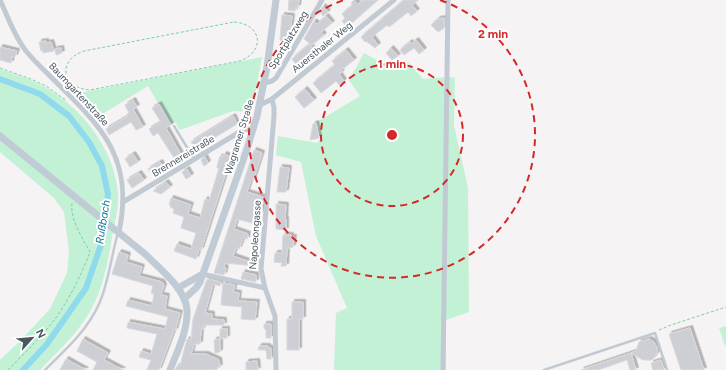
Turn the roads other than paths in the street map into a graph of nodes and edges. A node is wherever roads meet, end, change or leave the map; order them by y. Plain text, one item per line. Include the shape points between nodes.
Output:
1 (0, 0) edge
2 (276, 0) edge
3 (322, 0) edge
4 (394, 0) edge
5 (448, 0) edge
6 (265, 83) junction
7 (272, 99) junction
8 (260, 105) junction
9 (174, 126) dead end
10 (253, 129) junction
11 (0, 136) edge
12 (194, 160) junction
13 (123, 202) junction
14 (119, 232) junction
15 (202, 275) junction
16 (178, 288) junction
17 (264, 288) junction
18 (184, 299) junction
19 (45, 370) edge
20 (170, 370) edge
21 (276, 370) edge
22 (443, 370) edge
23 (544, 370) edge
24 (667, 370) edge

1 - 13 street, Baumgartenstraße via 27,53 98,126 114,154 121,174
2 - 6 main road, Wagramer Straße
3 - 6 street, Sportplatzweg via 276,78
4 - 7 street, Auersthaler Weg
5 - 22 street
6 - 8 main road, Wagramer Straße
7 - 8 street, Auersthaler Weg
7 - 17 street, Napoleongasse via 274,116 261,269
8 - 10 main road, Wagramer Straße
9 - 12 lane
10 - 12 street, Brennereistraße via 243,130
10 - 15 main road, Wagramer Straße
11 - 14 main road
12 - 13 street, Brennereistraße
13 - 14 street, Baumgartenstraße
14 - 16 main road via 157,265
14 - 19 lane via 99,304 79,336
15 - 16 main road
15 - 17 street
15 - 18 main road, Wagramer Straße via 198,285
16 - 18 main road
17 - 21 street, Napoleongasse via 275,316
18 - 20 main road via 187,311 185,328
23 - 24 lane via 655,333

